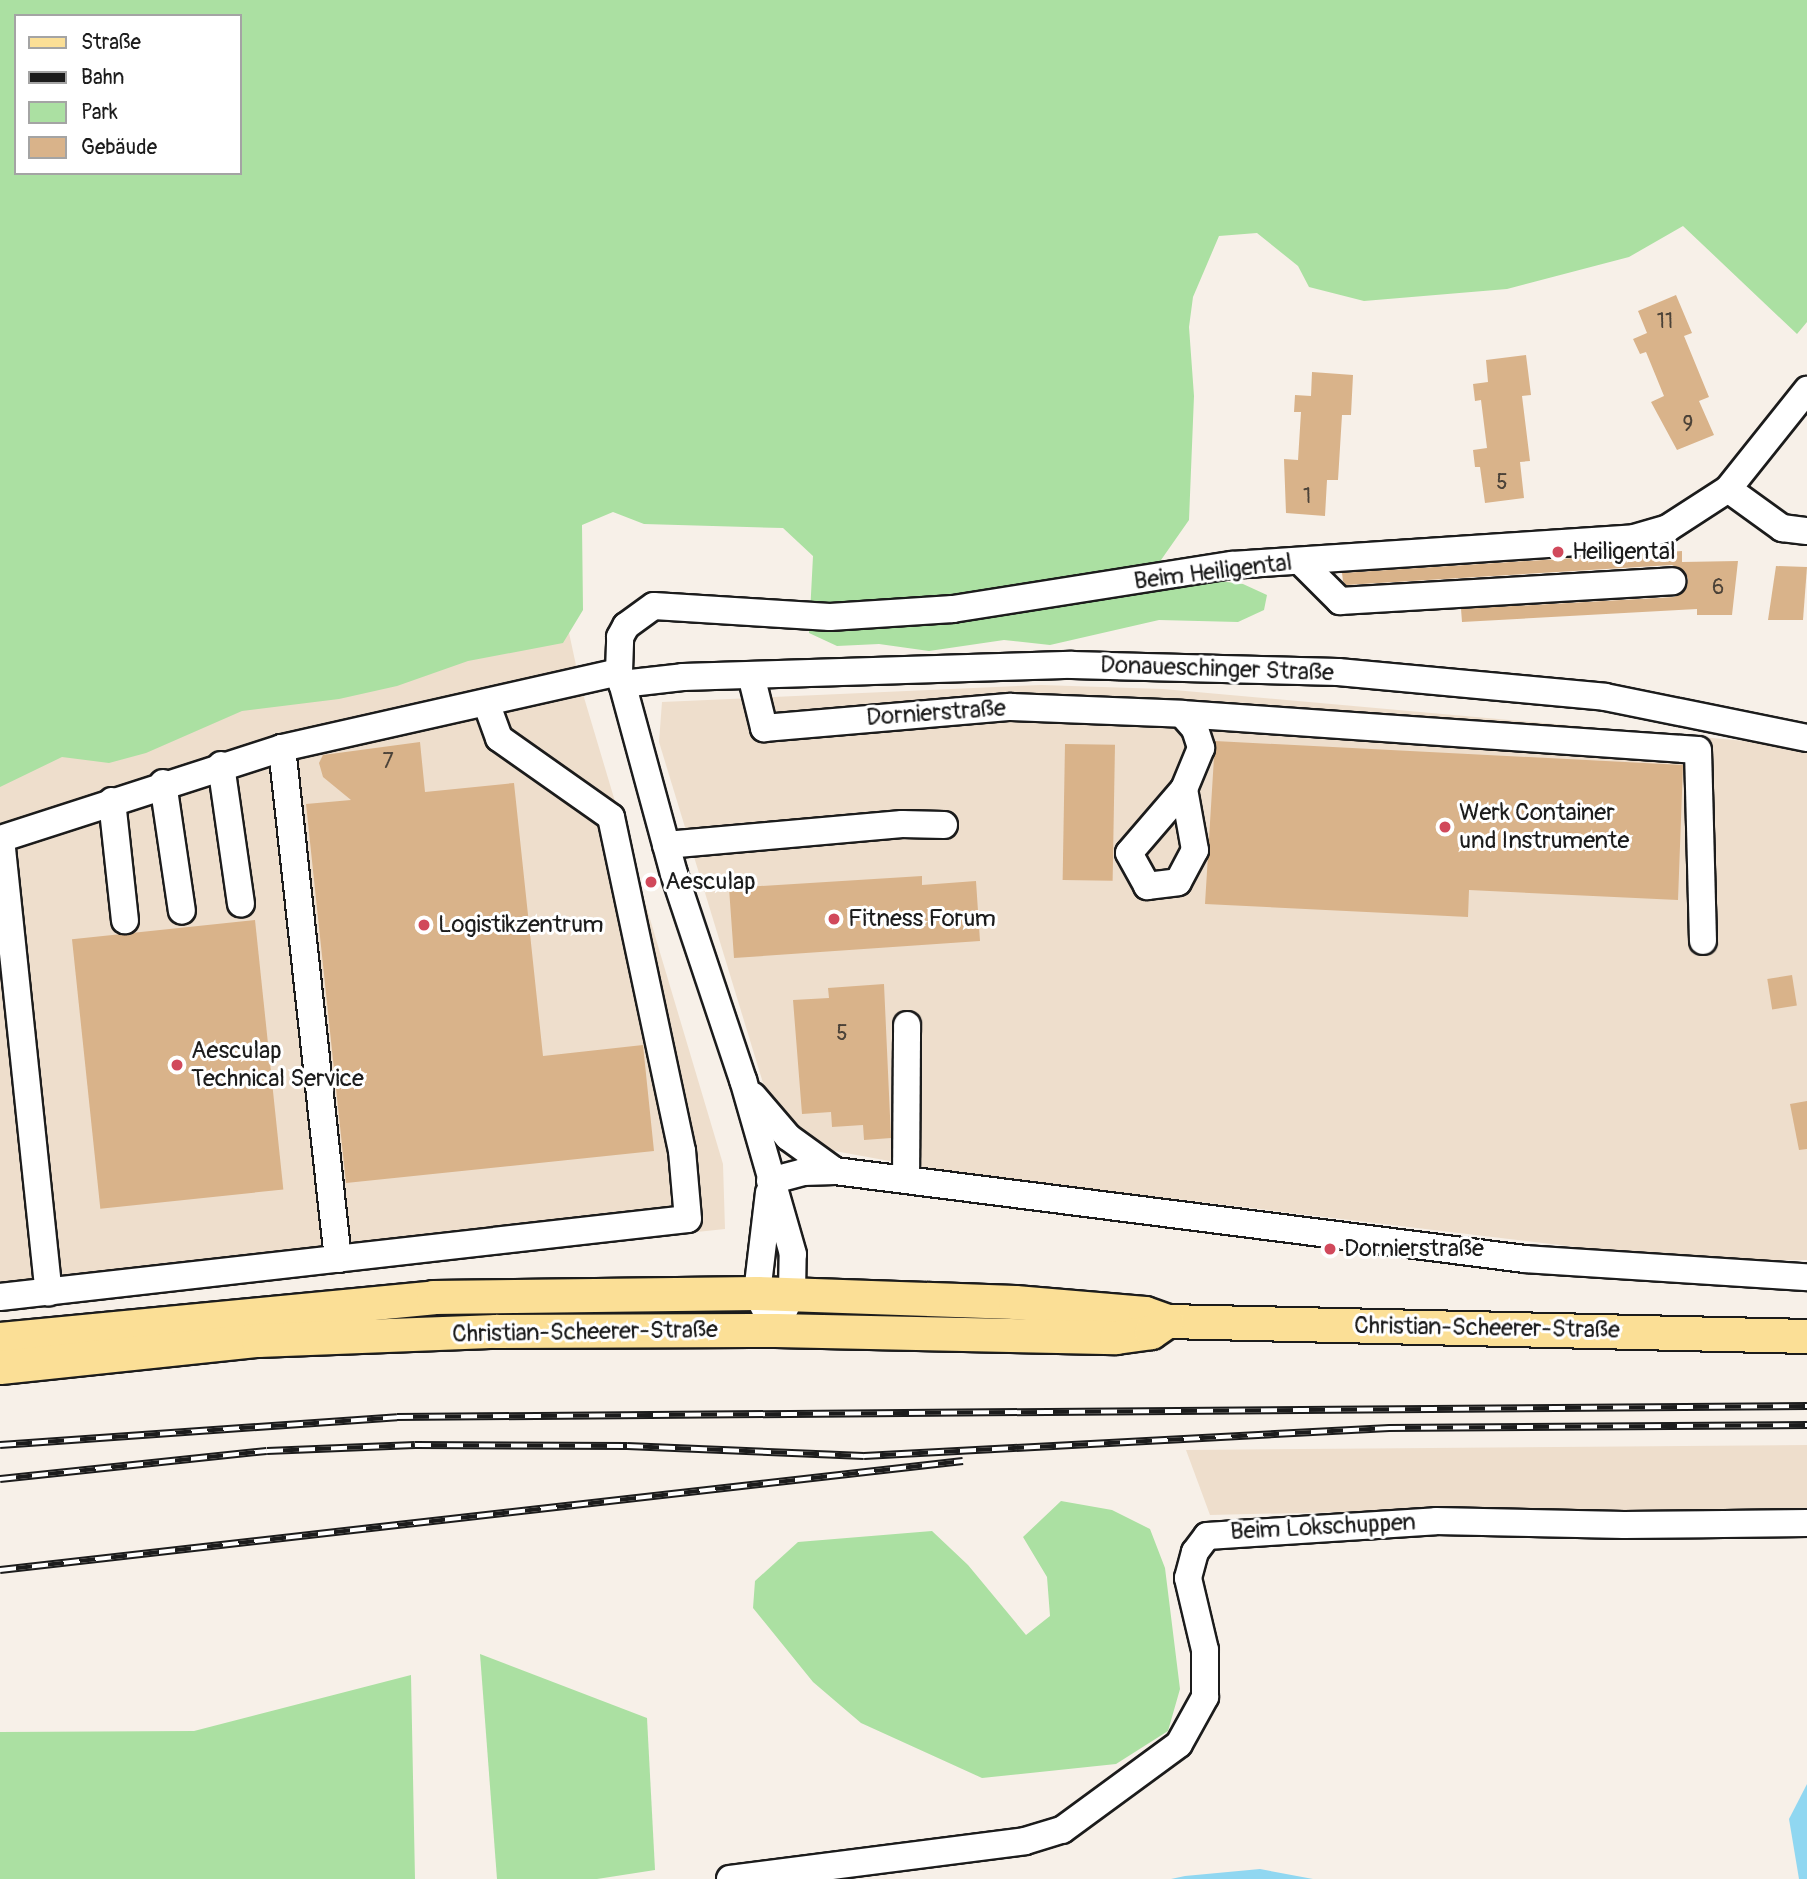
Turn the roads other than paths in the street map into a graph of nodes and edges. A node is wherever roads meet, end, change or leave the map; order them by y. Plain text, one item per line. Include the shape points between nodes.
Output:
1 (1807, 390) edge
2 (1728, 489) junction
3 (1807, 531) edge
4 (1300, 561) junction
5 (1672, 581) dead end
6 (751, 675) junction
7 (621, 678) junction
8 (487, 705) junction
9 (1172, 714) junction
10 (1807, 738) edge
11 (282, 748) junction
12 (221, 765) junction
13 (163, 783) junction
14 (1184, 789) dead end
15 (112, 801) junction
16 (944, 825) dead end
17 (0, 839) edge
18 (666, 845) junction
19 (242, 904) dead end
20 (182, 911) dead end
21 (125, 920) dead end
22 (1703, 940) dead end
23 (9, 1017) edge
24 (907, 1025) dead end
25 (743, 1080) junction
26 (835, 1171) junction
27 (906, 1180) junction
28 (770, 1181) junction
29 (338, 1259) junction
30 (1807, 1277) edge
31 (49, 1292) junction
32 (757, 1293) junction
33 (792, 1293) junction
34 (0, 1297) edge
35 (1167, 1321) junction
36 (775, 1329) junction
37 (1807, 1336) edge
38 (0, 1339) edge
39 (0, 1367) edge
40 (1807, 1523) edge
41 (730, 1879) edge

1 - 2 street, Beim Heiligental
2 - 3 street via 1782,528
2 - 4 street, Beim Heiligental via 1668,528 1634,538
4 - 5 street via 1340,601
4 - 7 street, Beim Heiligental via 1232,565 953,609 830,617 654,606 626,626 620,637
6 - 7 street, Donaueschinger Straße
6 - 9 street, Dornierstraße via 764,729 1011,707
6 - 10 street, Donaueschinger Straße via 1072,665 1338,671 1605,696
7 - 8 street, Donaueschinger Straße
7 - 18 street
8 - 11 street, Donaueschinger Straße
8 - 29 street via 499,738 611,817 682,1151 688,1219
9 - 14 street via 1201,748
9 - 22 street via 1698,750
11 - 12 street, Donaueschinger Straße
11 - 29 street
12 - 13 street, Donaueschinger Straße
12 - 19 street
13 - 15 street, Donaueschinger Straße
13 - 20 street
15 - 17 street, Donaueschinger Straße
15 - 21 street
16 - 18 street via 902,824
17 - 23 street
18 - 25 street
23 - 31 street
24 - 27 street
25 - 26 street via 767,1117
25 - 28 street
26 - 27 street
26 - 28 street via 803,1172
27 - 30 street via 1525,1259
28 - 32 street
28 - 33 street via 793,1254
29 - 31 street
31 - 34 street
32 - 33 main road, Christian-Scheerer-Straße
32 - 36 street
32 - 38 main road, Christian-Scheerer-Straße via 433,1297
33 - 35 main road, Christian-Scheerer-Straße via 1015,1302 1145,1313
33 - 36 street
35 - 36 main road, Christian-Scheerer-Straße via 1151,1332 1116,1337
35 - 37 main road, Christian-Scheerer-Straße
36 - 39 main road, Christian-Scheerer-Straße via 496,1331 272,1340
40 - 41 street, Beim Lokschuppen via 1436,1521 1207,1536 1195,1552 1188,1578 1205,1650 1205,1697 1179,1744 1062,1830 1025,1841

